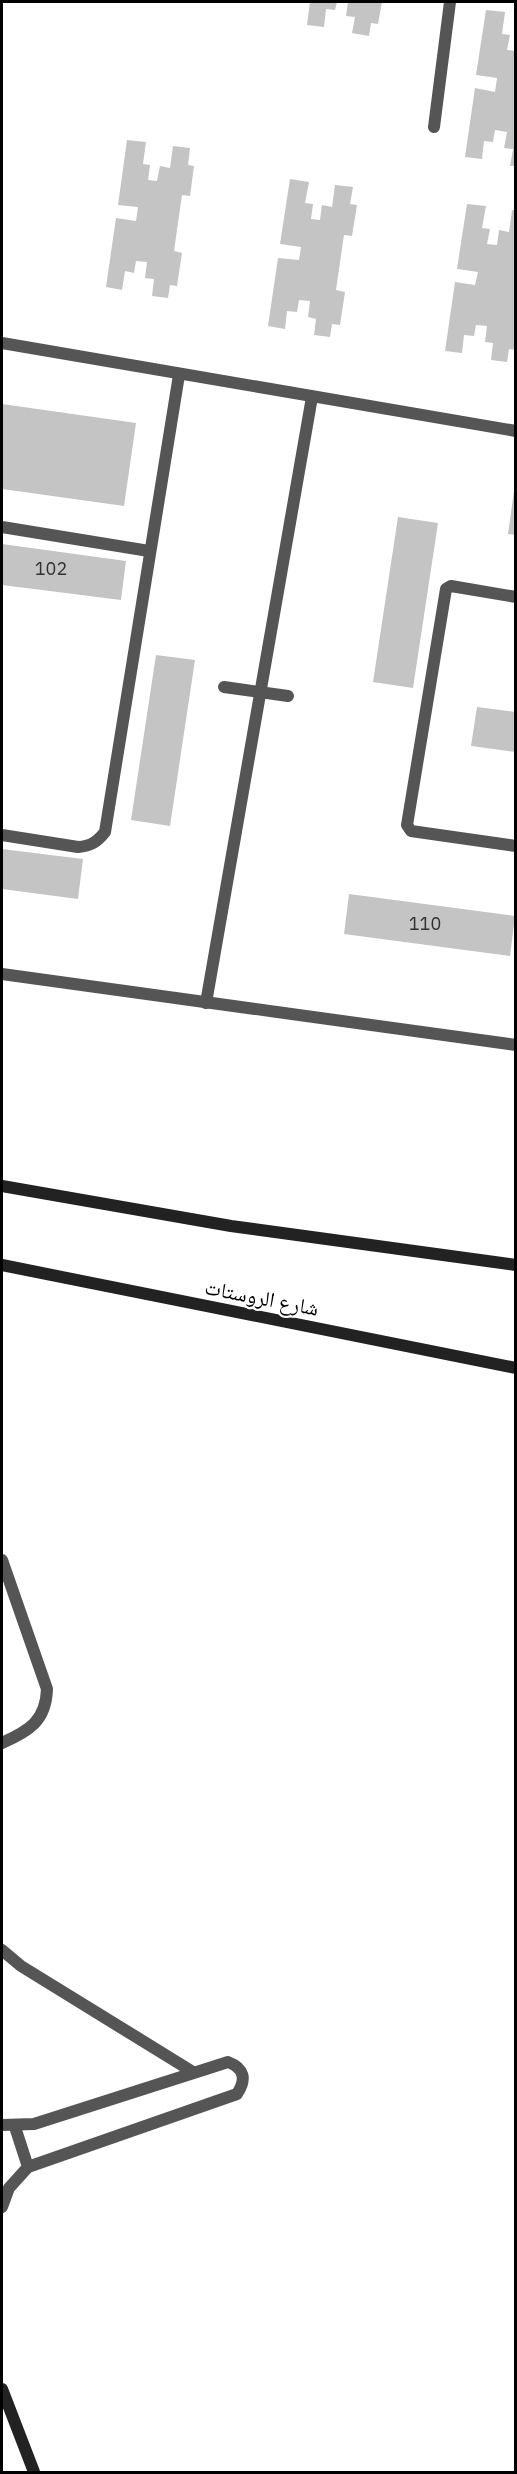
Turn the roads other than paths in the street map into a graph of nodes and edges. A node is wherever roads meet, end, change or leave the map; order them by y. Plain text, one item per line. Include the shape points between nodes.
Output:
1 (450, 2) edge
2 (434, 127) dead end
3 (2, 343) edge
4 (179, 375) junction
5 (312, 397) junction
6 (516, 431) edge
7 (2, 527) edge
8 (150, 551) junction
9 (516, 597) edge
10 (224, 687) dead end
11 (259, 692) junction
12 (288, 696) dead end
13 (2, 835) edge
14 (516, 846) edge
15 (2, 975) edge
16 (206, 1003) junction
17 (516, 1046) edge
18 (2, 1186) edge
19 (2, 1265) edge
20 (516, 1265) edge
21 (516, 1368) edge
22 (2, 1560) edge
23 (2, 1743) edge
24 (2, 1950) edge
25 (193, 2072) junction
26 (2, 2125) edge
27 (15, 2127) junction
28 (28, 2167) junction
29 (2, 2207) edge
30 (2, 2389) edge
31 (34, 2472) edge

1 - 2 street
3 - 4 street
4 - 5 street
4 - 8 street
5 - 6 street
5 - 11 street
7 - 8 street
8 - 13 street via 105,832 89,846
9 - 14 street via 451,586 446,589 407,825 411,831
10 - 11 street
11 - 12 street
11 - 16 street
15 - 16 street
16 - 17 street
18 - 20 main road via 231,1226
19 - 21 main road, شارع الروستات
22 - 23 street via 47,1689 45,1710 39,1720
24 - 25 street via 21,1966
25 - 27 street
25 - 28 street via 228,2062 243,2074 243,2085 237,2094
26 - 27 street
27 - 28 street
28 - 29 street via 9,2188
30 - 31 main road

